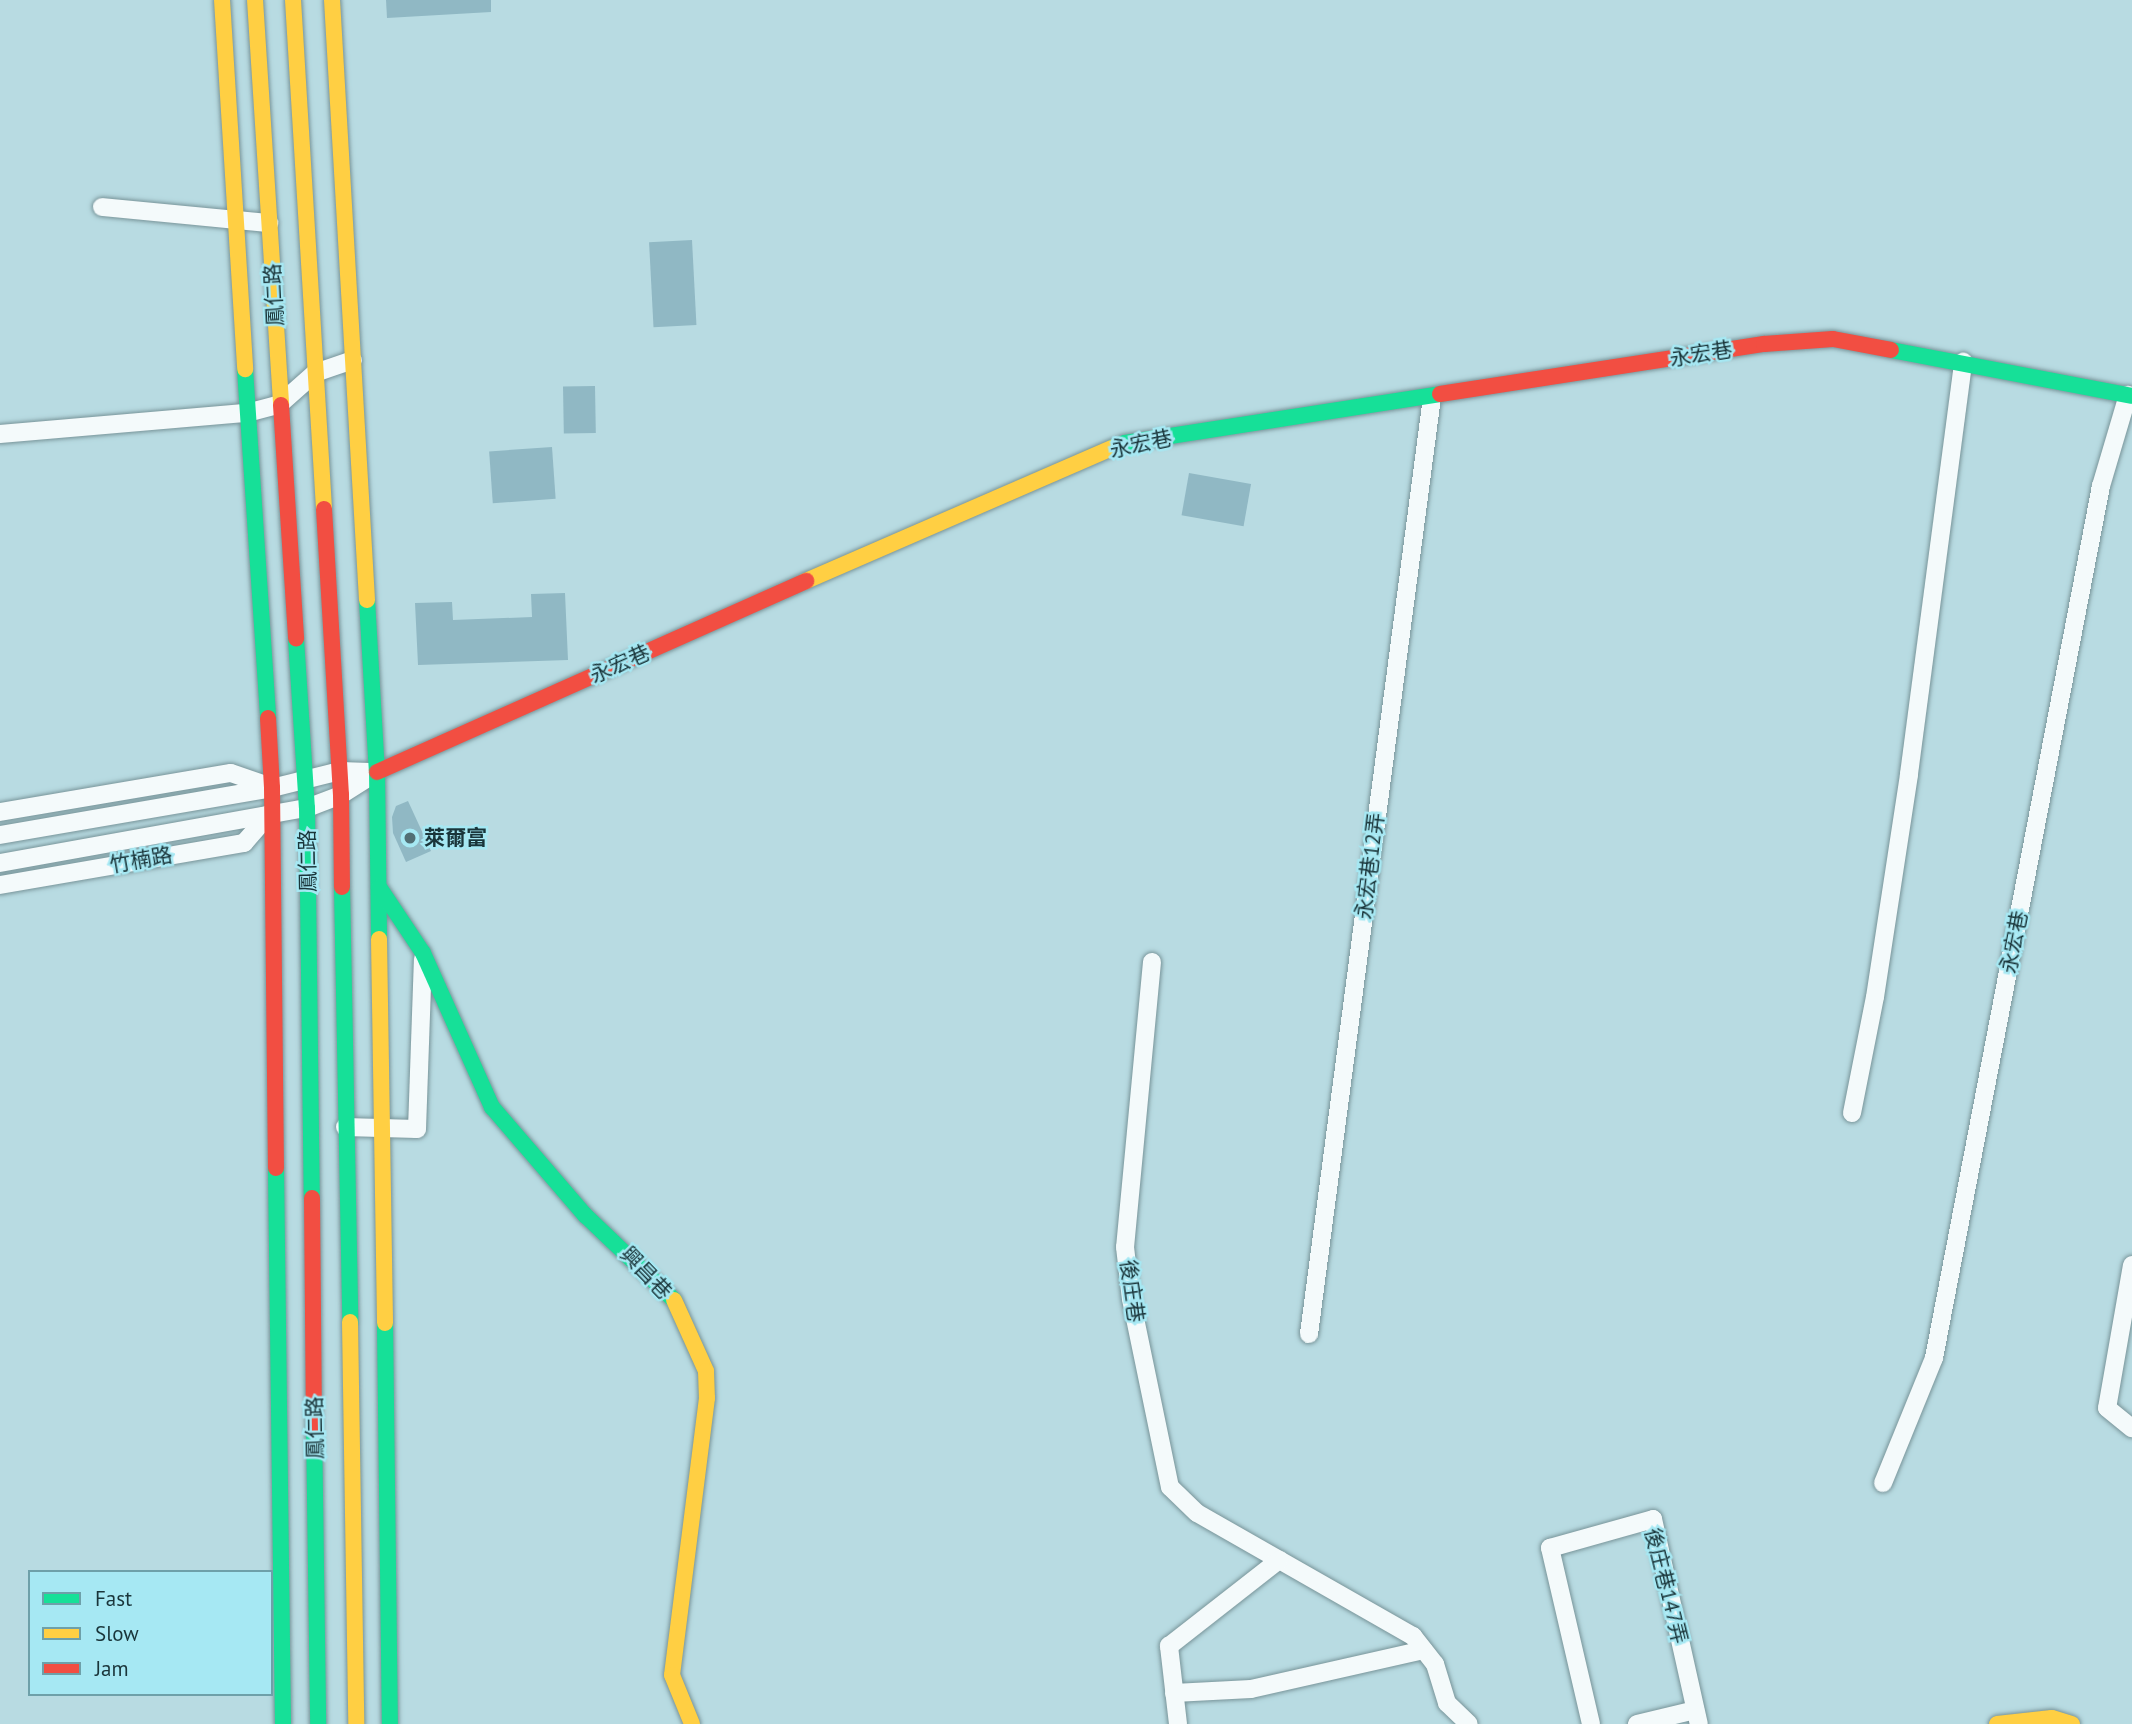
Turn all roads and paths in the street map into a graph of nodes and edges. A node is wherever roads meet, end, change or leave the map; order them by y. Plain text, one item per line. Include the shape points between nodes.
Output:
1 (222, 0) edge
2 (256, 0) edge
3 (293, 0) edge
4 (332, 0) edge
5 (102, 207) dead end
6 (235, 218) junction
7 (269, 223) junction
8 (353, 360) junction
9 (1963, 362) junction
10 (315, 373) junction
11 (2130, 396) edge
12 (1432, 397) junction
13 (280, 404) junction
14 (247, 413) junction
15 (0, 434) edge
16 (340, 771) junction
17 (377, 772) junction
18 (305, 778) junction
19 (272, 788) junction
20 (341, 795) junction
21 (307, 808) junction
22 (0, 812) edge
23 (270, 813) junction
24 (0, 835) edge
25 (0, 863) edge
26 (0, 885) edge
27 (379, 886) junction
28 (423, 953) junction
29 (1152, 962) dead end
30 (1852, 1113) dead end
31 (345, 1127) junction
32 (382, 1129) junction
33 (2132, 1265) edge
34 (1309, 1334) dead end
35 (2132, 1428) edge
36 (1883, 1483) dead end
37 (1279, 1560) junction
38 (1424, 1650) junction
39 (1174, 1693) junction
40 (1697, 1717) edge
41 (283, 1724) edge
42 (318, 1724) edge
43 (356, 1724) edge
44 (390, 1724) edge
45 (692, 1724) edge
46 (1178, 1724) edge
47 (1469, 1724) edge
48 (1591, 1724) edge
49 (1637, 1724) edge
50 (1997, 1724) edge
51 (2072, 1724) edge

1 - 6 main road, 鳳仁路
2 - 7 main road, 鳳仁路
3 - 10 main road, 鳳仁路
4 - 8 main road
5 - 6 street
6 - 7 street
6 - 14 main road, 鳳仁路
7 - 13 main road, 鳳仁路
8 - 10 street
8 - 17 main road
9 - 11 main road, 永宏巷
9 - 12 main road, 永宏巷 via 1833,339 1764,344
9 - 30 street via 1907,787
10 - 13 street
10 - 16 main road, 鳳仁路
11 - 36 street, 永宏巷 via 2101,486 1934,1358
12 - 17 main road, 永宏巷 via 1125,443
12 - 34 street, 永宏巷12弄
13 - 14 street
13 - 18 main road, 鳳仁路
14 - 15 street
14 - 19 main road, 鳳仁路
16 - 17 street
16 - 18 street
16 - 20 main road, 鳳仁路
17 - 20 street, 竹楠路
17 - 27 main road
18 - 19 street
18 - 21 main road, 鳳仁路
19 - 22 street via 232,773
19 - 23 main road, 鳳仁路
19 - 24 street
20 - 21 street, 竹楠路
20 - 31 main road, 鳳仁路
21 - 23 street, 竹楠路
21 - 42 main road, 鳳仁路
23 - 25 street, 竹楠路
23 - 26 street, 竹楠路 via 244,842
23 - 41 main road, 鳳仁路
27 - 28 main road, 興昌巷
27 - 32 main road
28 - 32 street via 417,1129
28 - 45 main road, 興昌巷 via 492,1107 585,1215 675,1301 706,1371 707,1398 672,1675
29 - 37 street, 後庄巷 via 1125,1247 1130,1299 1170,1487 1197,1513
31 - 32 street
31 - 43 main road, 鳳仁路
32 - 44 main road
33 - 35 street via 2106,1408
37 - 38 street, 後庄巷 via 1413,1636
37 - 39 street via 1169,1646
38 - 39 street via 1251,1689
38 - 47 street via 1435,1664 1447,1703
39 - 46 street
40 - 48 street, 後庄巷147弄 via 1653,1519 1550,1548
40 - 49 street
50 - 51 main road via 2052,1718

